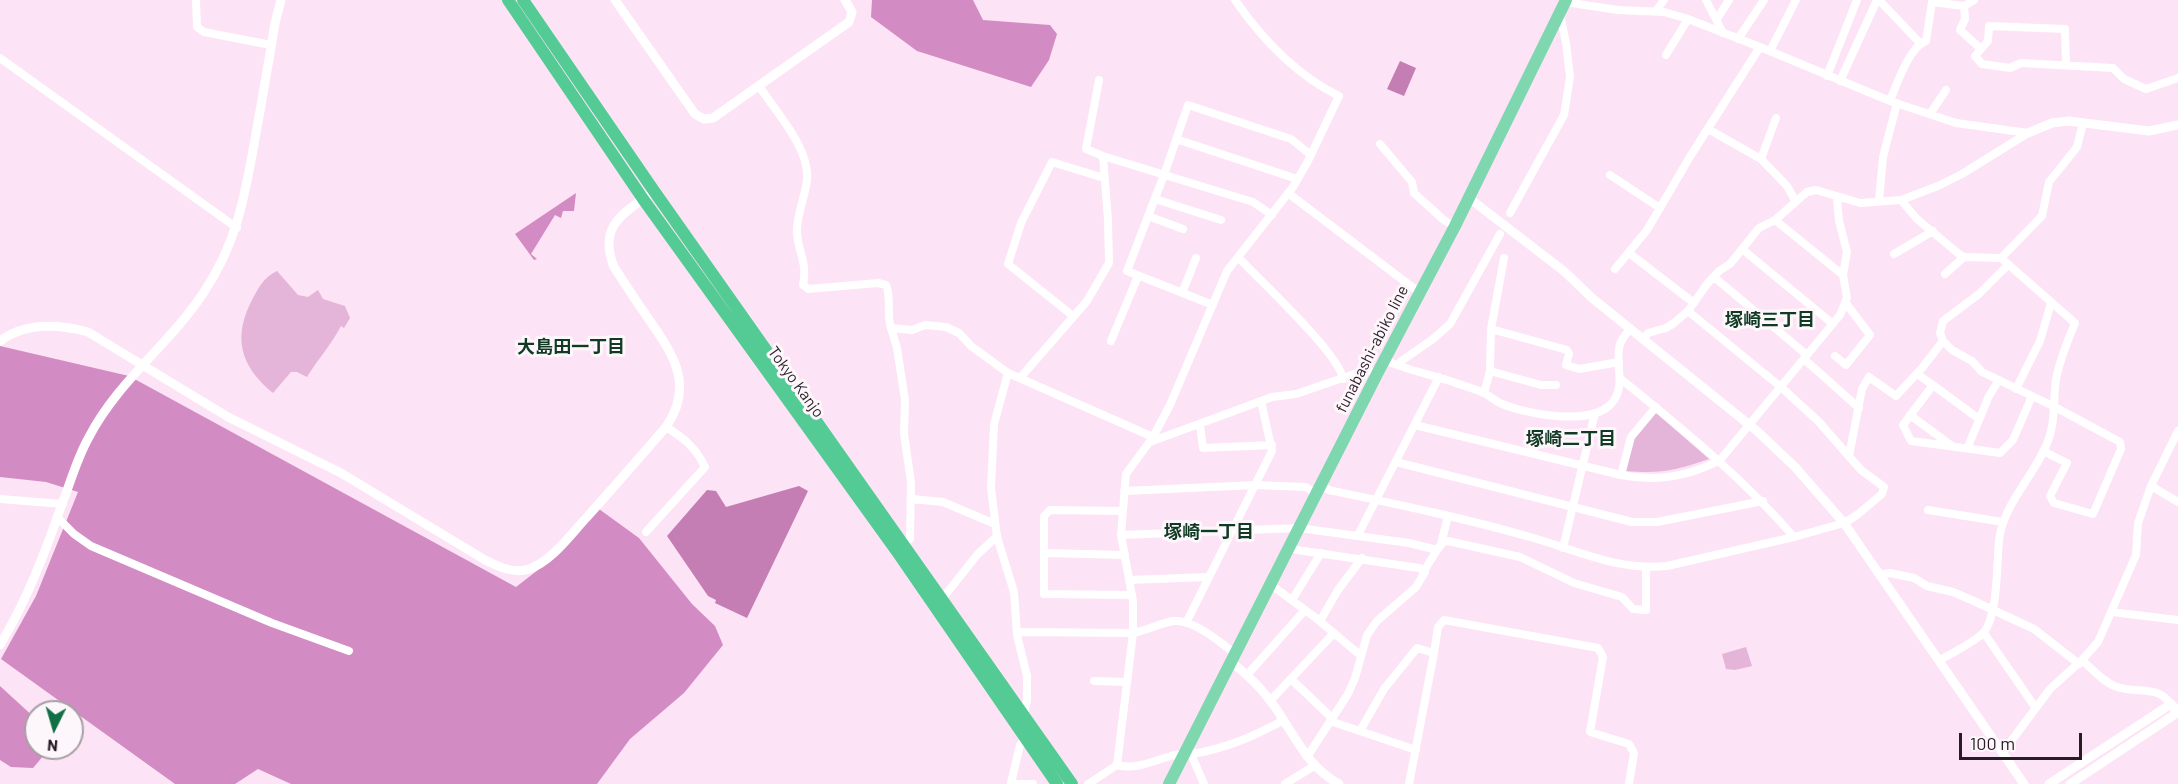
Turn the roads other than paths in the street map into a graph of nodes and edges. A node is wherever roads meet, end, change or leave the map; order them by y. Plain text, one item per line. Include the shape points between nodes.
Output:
1 (196, 0) edge
2 (281, 0) edge
3 (508, 0) edge
4 (523, 0) edge
5 (615, 0) edge
6 (845, 0) edge
7 (1235, 0) edge
8 (1664, 0) edge
9 (1706, 0) edge
10 (1729, 0) edge
11 (1764, 0) edge
12 (1796, 0) edge
13 (1857, 0) edge
14 (1878, 0) edge
15 (1974, 0) edge
16 (1566, 1) edge
17 (1964, 6) junction
18 (1656, 12) junction
19 (1559, 14) junction
20 (1688, 19) junction
21 (1717, 19) junction
22 (1723, 33) junction
23 (1738, 39) junction
24 (1920, 43) junction
25 (272, 45) junction
26 (1760, 47) junction
27 (1981, 50) junction
28 (1770, 51) junction
29 (1666, 55) dead end
30 (0, 58) edge
31 (2066, 64) junction
32 (1827, 76) junction
33 (2178, 78) edge
34 (1099, 80) dead end
35 (1840, 81) junction
36 (759, 86) junction
37 (1946, 90) dead end
38 (1894, 102) junction
39 (1930, 114) junction
40 (1776, 118) dead end
41 (2083, 123) junction
42 (2178, 125) edge
43 (1708, 129) junction
44 (2028, 133) junction
45 (1176, 140) junction
46 (1380, 144) dead end
47 (1311, 155) junction
48 (1103, 156) junction
49 (1761, 159) junction
50 (1164, 175) junction
51 (1610, 175) dead end
52 (1104, 178) junction
53 (1297, 179) junction
54 (654, 191) junction
55 (1287, 194) junction
56 (1838, 197) junction
57 (1469, 198) junction
58 (643, 199) junction
59 (1155, 199) junction
60 (1901, 200) junction
61 (1879, 201) junction
62 (1796, 202) junction
63 (1660, 207) junction
64 (1510, 213) dead end
65 (1272, 214) junction
66 (1148, 216) junction
67 (1221, 220) dead end
68 (1775, 220) junction
69 (1455, 226) junction
70 (237, 228) junction
71 (1183, 229) dead end
72 (1933, 231) junction
73 (1500, 234) dead end
74 (1742, 249) junction
75 (1629, 253) junction
76 (1894, 254) dead end
77 (1238, 257) junction
78 (1964, 257) junction
79 (1196, 258) dead end
80 (1504, 258) dead end
81 (2001, 258) junction
82 (2008, 265) junction
83 (1616, 269) dead end
84 (1945, 274) dead end
85 (1843, 275) junction
86 (1138, 276) junction
87 (1714, 277) junction
88 (1182, 293) junction
89 (1420, 293) junction
90 (1694, 303) junction
91 (1845, 303) junction
92 (2051, 303) junction
93 (1213, 305) junction
94 (1688, 311) junction
95 (1073, 316) junction
96 (1833, 324) junction
97 (891, 328) junction
98 (1491, 329) junction
99 (1630, 329) junction
100 (1, 337) edge
101 (1643, 339) junction
102 (1111, 341) dead end
103 (1943, 342) junction
104 (1835, 356) dead end
105 (1806, 357) junction
106 (1385, 360) junction
107 (1619, 362) junction
108 (143, 364) junction
109 (1399, 365) junction
110 (1490, 371) junction
111 (1008, 373) junction
112 (1377, 374) junction
113 (1917, 374) junction
114 (1439, 377) junction
115 (1020, 378) junction
116 (1343, 379) junction
117 (1621, 379) junction
118 (1999, 380) junction
119 (1933, 385) junction
120 (1556, 386) dead end
121 (1782, 388) junction
122 (2016, 389) junction
123 (1484, 393) junction
124 (2031, 396) junction
125 (1261, 401) junction
126 (1656, 407) junction
127 (2055, 407) junction
128 (1859, 408) junction
129 (1595, 413) junction
130 (1910, 415) junction
131 (1979, 419) junction
132 (1200, 425) junction
133 (1415, 425) junction
134 (1750, 425) junction
135 (666, 428) junction
136 (2178, 431) edge
137 (1151, 440) junction
138 (1272, 445) junction
139 (1953, 447) junction
140 (1971, 449) junction
141 (2043, 451) junction
142 (1849, 456) junction
143 (1720, 460) junction
144 (1396, 462) junction
145 (1583, 465) junction
146 (1621, 475) junction
147 (1255, 486) junction
148 (2151, 486) junction
149 (1319, 489) junction
150 (1124, 491) junction
151 (0, 500) edge
152 (912, 500) junction
153 (1376, 500) junction
154 (1763, 501) junction
155 (2178, 502) edge
156 (63, 504) junction
157 (1573, 507) junction
158 (1928, 510) dead end
159 (1123, 511) junction
160 (1448, 516) junction
161 (57, 517) junction
162 (2003, 522) junction
163 (1844, 523) junction
164 (995, 524) junction
165 (1299, 528) junction
166 (1233, 531) junction
167 (646, 532) dead end
168 (1121, 535) junction
169 (1359, 535) junction
170 (997, 536) junction
171 (1794, 537) junction
172 (902, 544) junction
173 (1290, 546) junction
174 (1438, 548) junction
175 (1563, 548) junction
176 (1044, 553) junction
177 (1321, 553) junction
178 (1125, 555) junction
179 (1362, 558) junction
180 (1646, 568) junction
181 (1424, 571) junction
182 (1880, 575) junction
183 (1208, 577) junction
184 (1130, 580) junction
185 (1270, 585) junction
186 (1132, 595) junction
187 (942, 599) junction
188 (1292, 600) junction
189 (1305, 610) junction
190 (1992, 610) junction
191 (2112, 612) junction
192 (2178, 620) edge
193 (1320, 621) junction
194 (1186, 623) junction
195 (1017, 632) junction
196 (1133, 633) junction
197 (1334, 633) junction
198 (1984, 633) junction
199 (0, 645) edge
200 (349, 651) dead end
201 (1434, 653) junction
202 (1360, 655) junction
203 (1233, 658) junction
204 (1940, 660) junction
205 (2081, 662) junction
206 (1247, 675) junction
207 (1291, 680) junction
208 (1094, 681) dead end
209 (1127, 682) junction
210 (1270, 701) junction
211 (2035, 707) junction
212 (2174, 707) junction
213 (1024, 716) junction
214 (1284, 720) junction
215 (1331, 720) junction
216 (1360, 731) junction
217 (1026, 740) junction
218 (2001, 749) junction
219 (1416, 750) junction
220 (1187, 754) junction
221 (1307, 757) junction
222 (1118, 765) junction
223 (1314, 766) junction
224 (1053, 782) edge
225 (1011, 783) edge
226 (1033, 784) edge
227 (1072, 784) edge
228 (1088, 784) edge
229 (1168, 784) edge
230 (1204, 784) edge
231 (1285, 784) edge
232 (1339, 784) edge
233 (1409, 784) edge
234 (1629, 784) edge
235 (2024, 784) edge
236 (2049, 784) edge
237 (2070, 784) edge

1 - 25 street via 197,27 209,35
2 - 25 street
3 - 58 highway, Tokyo Kanjo
4 - 54 highway, Tokyo Kanjo
5 - 36 street via 694,114 713,118
6 - 36 street via 852,12 849,22
7 - 47 street via 1272,46 1307,78 1339,96
8 - 18 street
9 - 21 street
10 - 21 street
11 - 23 street
12 - 28 street
13 - 32 street
14 - 24 street
14 - 35 street
15 - 17 street
16 - 18 street
16 - 19 main road, funabashi-abiko line
17 - 24 street via 1932,2 1926,40
17 - 27 street via 1965,19 1960,30
18 - 20 street
19 - 57 main road, funabashi-abiko line
19 - 64 street via 1570,77 1564,115
20 - 22 street
20 - 29 street
21 - 22 street
22 - 23 street
23 - 26 street
24 - 38 street via 1905,66
25 - 70 street
26 - 28 street
26 - 43 street
27 - 31 street via 1975,56 1982,64 2010,68 2021,63
27 - 31 street via 1988,41 1989,26 2065,29
28 - 32 street
30 - 70 street
31 - 33 street via 2113,68 2124,79 2146,88
32 - 35 street
34 - 48 street via 1086,149
35 - 38 street
36 - 97 street via 800,146 807,168 797,228 806,269 803,285 808,289 886,285
37 - 39 street
38 - 39 street
38 - 61 street
39 - 44 street via 1956,123
40 - 49 street
41 - 42 street via 2149,131
41 - 44 street via 2052,123
41 - 81 street via 2077,147 2049,182 2042,216
43 - 49 street
43 - 63 street
44 - 60 street via 1962,174
45 - 47 street via 1188,105 1291,140
45 - 50 street
45 - 53 street
46 - 69 street via 1412,182 1414,193
47 - 53 street
48 - 50 street
48 - 52 street
49 - 62 street via 1787,186
50 - 59 street
50 - 65 street via 1253,202
51 - 63 street
52 - 95 street via 1109,263 1087,301
52 - 95 street via 1052,162 1021,223 1008,264
53 - 55 street
54 - 58 street
54 - 172 highway, Tokyo Kanjo
55 - 65 street
55 - 89 street
56 - 61 street via 1860,203
56 - 62 street via 1816,190
56 - 85 street via 1847,252
57 - 69 main road, funabashi-abiko line
57 - 99 street via 1565,272
58 - 135 street via 613,225 608,253 676,365 681,391
58 - 217 highway, Tokyo Kanjo via 898,553
59 - 66 street
59 - 67 street
60 - 61 street
60 - 72 street
62 - 68 street
63 - 75 street
65 - 77 street
66 - 71 street
66 - 86 street via 1127,271
68 - 74 street via 1759,228
68 - 85 street
69 - 89 main road, funabashi-abiko line
70 - 108 street via 203,294
72 - 76 street
72 - 78 street
73 - 109 street via 1450,324
74 - 87 street
74 - 96 street
75 - 83 street
75 - 90 street
77 - 93 street via 1227,271
77 - 116 street via 1318,339
78 - 81 street
78 - 84 street
79 - 88 street
80 - 98 street
81 - 82 street
82 - 92 street
82 - 103 street via 1979,294 1943,321
85 - 91 street
86 - 88 street
86 - 102 street
87 - 90 street
87 - 105 street
88 - 93 street
89 - 106 main road, funabashi-abiko line
90 - 94 street
91 - 96 street
91 - 104 street via 1870,335 1846,365
92 - 122 street via 2040,341
92 - 127 street via 2075,323 2061,355
93 - 137 street
94 - 101 street
94 - 121 street
95 - 115 street
96 - 105 street
97 - 111 street via 946,327
97 - 152 street via 903,384
98 - 107 street via 1567,350 1566,365 1579,369
98 - 110 street
99 - 101 street
99 - 107 street via 1621,341
100 - 108 street via 29,328 68,326 88,332
101 - 134 street
103 - 113 street
103 - 118 street
105 - 121 street
105 - 128 street
106 - 109 street
106 - 112 main road, funabashi-abiko line
107 - 117 street
108 - 135 street via 228,417 341,473 485,560 507,569 532,568 547,558
108 - 156 street via 97,422
109 - 114 street
110 - 120 street
110 - 123 street
111 - 115 street
111 - 164 street via 992,436
112 - 116 street via 1366,370
112 - 149 main road, funabashi-abiko line
113 - 119 street
113 - 128 street via 1896,396 1869,377
114 - 123 street
114 - 133 street
115 - 137 street
116 - 125 street
117 - 126 street
117 - 129 street via 1611,404
118 - 122 street
118 - 131 street
119 - 130 street
119 - 131 street
121 - 134 street
121 - 142 street
122 - 124 street
123 - 129 street via 1501,403 1561,417
124 - 127 street
124 - 140 street via 2013,440 2000,453
125 - 132 street
125 - 138 street
126 - 143 street
126 - 146 street via 1631,437
127 - 141 street via 2050,437
127 - 141 street via 2120,442 2121,449 2093,514 2054,503 2050,496 2067,463
128 - 142 street
129 - 145 street
130 - 139 street
130 - 139 street via 1903,425 1911,441
131 - 140 street via 1969,444
132 - 137 street
132 - 138 street via 1203,448
133 - 144 street
133 - 145 street
134 - 143 street
134 - 163 street via 1795,467
135 - 167 street via 690,444 705,467
136 - 148 street
137 - 150 street via 1126,474
138 - 147 street
139 - 140 street
141 - 162 street
142 - 163 street via 1884,487 1882,494
143 - 146 street via 1668,478
143 - 154 street
144 - 153 street
144 - 157 street
145 - 146 street
145 - 157 street
147 - 149 street
147 - 150 street
147 - 166 street
148 - 155 street
148 - 191 street via 2138,523 2136,555
149 - 153 street
149 - 165 main road, funabashi-abiko line
150 - 159 street
151 - 156 street
152 - 164 street via 943,502
152 - 172 street via 910,539
153 - 160 street
153 - 169 street
154 - 157 street via 1648,523
154 - 171 street
156 - 161 street
157 - 175 street
158 - 162 street
159 - 168 street
159 - 176 street via 1050,510 1044,516
160 - 174 street
160 - 175 street
161 - 199 street via 27,594
161 - 200 street via 91,546 272,623
162 - 190 street
163 - 171 street
163 - 182 street
164 - 170 street
165 - 166 street
165 - 169 street
165 - 173 main road, funabashi-abiko line
166 - 168 street
166 - 183 street
168 - 178 street
169 - 174 street
170 - 187 street
170 - 195 street via 1014,592
171 - 180 street
172 - 187 highway, Tokyo Kanjo
173 - 177 street
173 - 185 main road, funabashi-abiko line
174 - 180 street via 1448,541 1517,556 1574,583 1622,597 1634,609 1646,610
174 - 181 street
175 - 180 street via 1610,563
176 - 178 street
176 - 186 street via 1044,594
177 - 179 street
177 - 188 street
178 - 184 street
179 - 181 street
179 - 193 street
181 - 202 street via 1416,587 1377,621
182 - 190 street via 1914,578
182 - 204 street
183 - 184 street
183 - 194 street
184 - 186 street
185 - 188 street
185 - 203 main road, funabashi-abiko line
186 - 196 street
187 - 213 highway, Tokyo Kanjo
188 - 189 street
189 - 193 street
189 - 206 street
190 - 198 street
190 - 205 street via 2034,629
191 - 192 street
191 - 205 street via 2098,642
193 - 197 street
194 - 196 street via 1173,621
194 - 203 street via 1209,634
195 - 196 street
195 - 213 street via 1027,676
196 - 209 street
197 - 202 street
197 - 207 street
198 - 204 street
198 - 211 street
201 - 216 street via 1417,648 1384,689
201 - 219 street
201 - 234 street via 1438,627 1444,620 1598,648 1603,657 1590,732 1629,744 1634,753
202 - 215 street via 1352,686
203 - 206 street
203 - 220 main road, funabashi-abiko line
204 - 218 street
205 - 211 street
205 - 212 street via 2116,687 2158,692
206 - 210 street
207 - 210 street
207 - 215 street
208 - 209 street
209 - 222 street
210 - 214 street
211 - 218 street via 2009,744
212 - 236 street
212 - 237 street via 2174,715
213 - 227 highway, Tokyo Kanjo
214 - 220 street via 1253,738
214 - 221 street
215 - 216 street
215 - 221 street
216 - 219 street
217 - 224 highway, Tokyo Kanjo
217 - 225 street via 1020,745
218 - 235 street
219 - 233 street
220 - 222 street via 1143,766
220 - 229 main road
220 - 230 street
221 - 223 street
222 - 228 street
223 - 231 street
223 - 232 street
225 - 226 street

